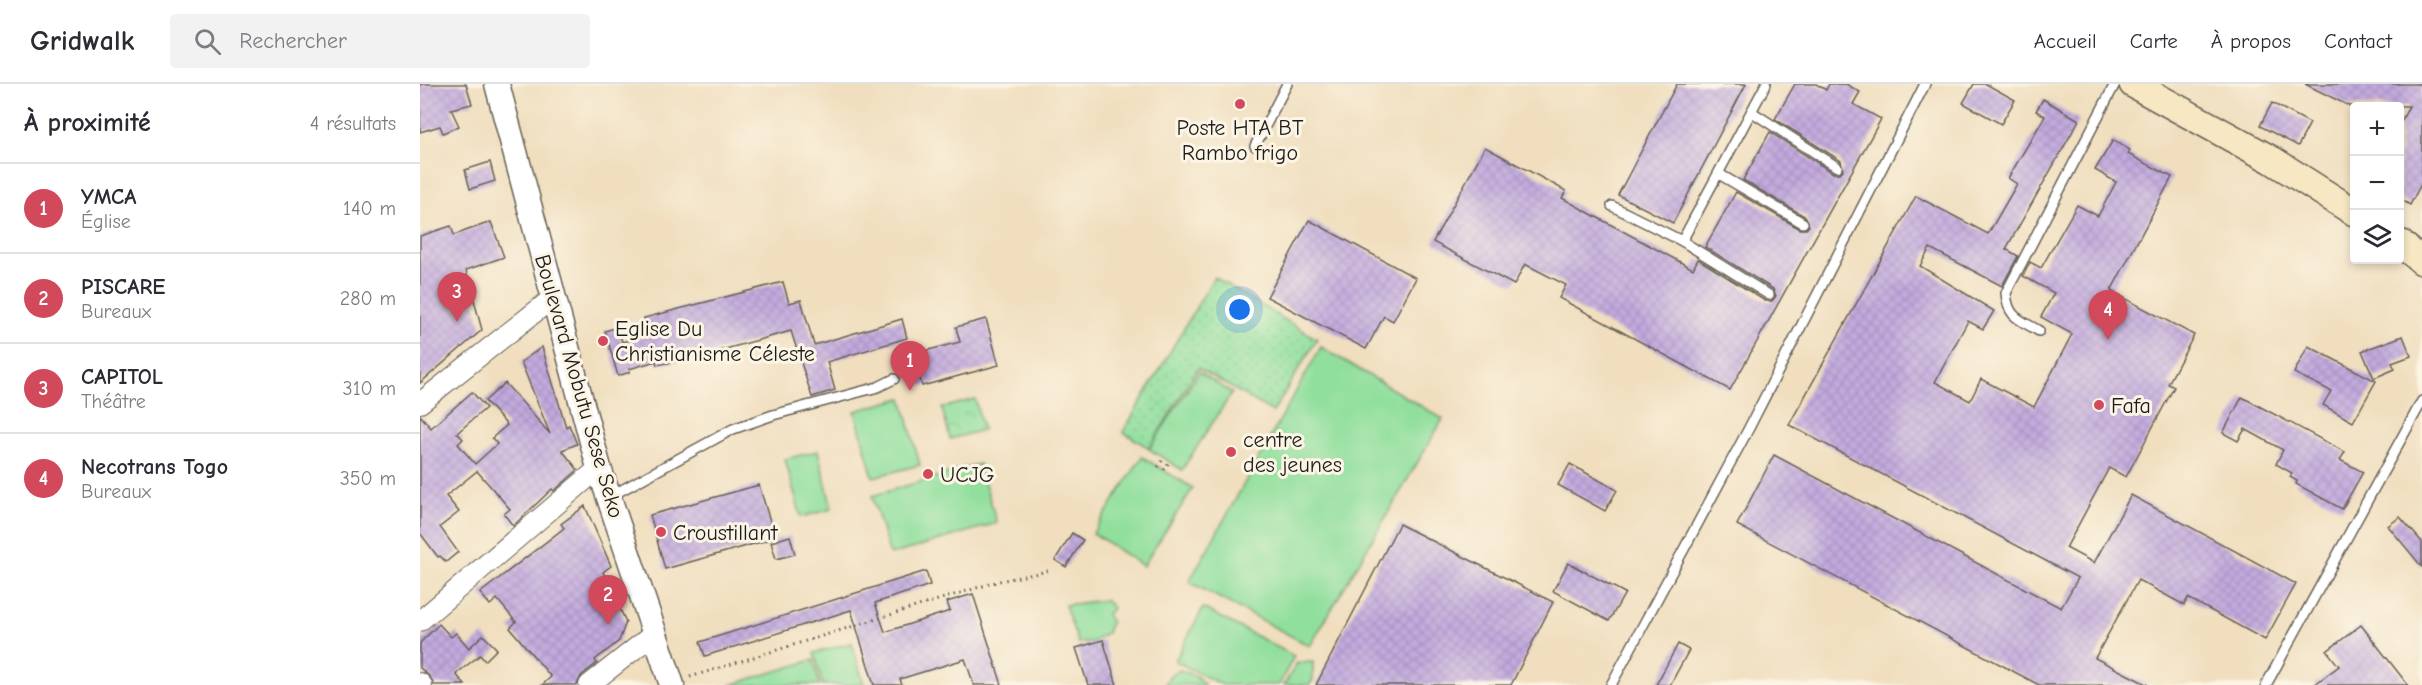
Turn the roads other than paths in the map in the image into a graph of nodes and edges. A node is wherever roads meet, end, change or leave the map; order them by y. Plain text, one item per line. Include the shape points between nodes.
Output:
1 (497, 84) edge
2 (1287, 84) edge
3 (1766, 84) edge
4 (1925, 84) edge
5 (2115, 84) edge
6 (2133, 84) edge
7 (1752, 112) junction
8 (1255, 146) dead end
9 (1837, 167) dead end
10 (1719, 174) junction
11 (1612, 206) dead end
12 (2352, 210) edge
13 (1803, 223) dead end
14 (1682, 241) junction
15 (2404, 246) edge
16 (2422, 261) edge
17 (1769, 295) dead end
18 (554, 297) junction
19 (2039, 331) dead end
20 (894, 379) dead end
21 (2422, 401) edge
22 (420, 403) edge
23 (599, 468) junction
24 (609, 497) junction
25 (420, 621) edge
26 (656, 632) junction
27 (672, 684) edge
28 (589, 685) edge
29 (1611, 685) edge
30 (2266, 685) edge

1 - 18 street, Boulevard Mobutu Sese Seko
2 - 8 lane
3 - 7 lane
4 - 29 lane via 1749,429
5 - 19 lane via 2006,293 2007,309
6 - 12 main road via 2272,160
7 - 9 lane
7 - 10 lane
10 - 13 lane
10 - 14 lane
11 - 14 lane
14 - 17 lane
15 - 16 main road
18 - 22 street
18 - 23 street, Boulevard Mobutu Sese Seko
20 - 24 lane via 733,429
21 - 30 lane
23 - 24 street, Boulevard Mobutu Sese Seko
23 - 25 street
24 - 26 street, Boulevard Mobutu Sese Seko
26 - 27 street, Boulevard Mobutu Sese Seko
26 - 28 street

